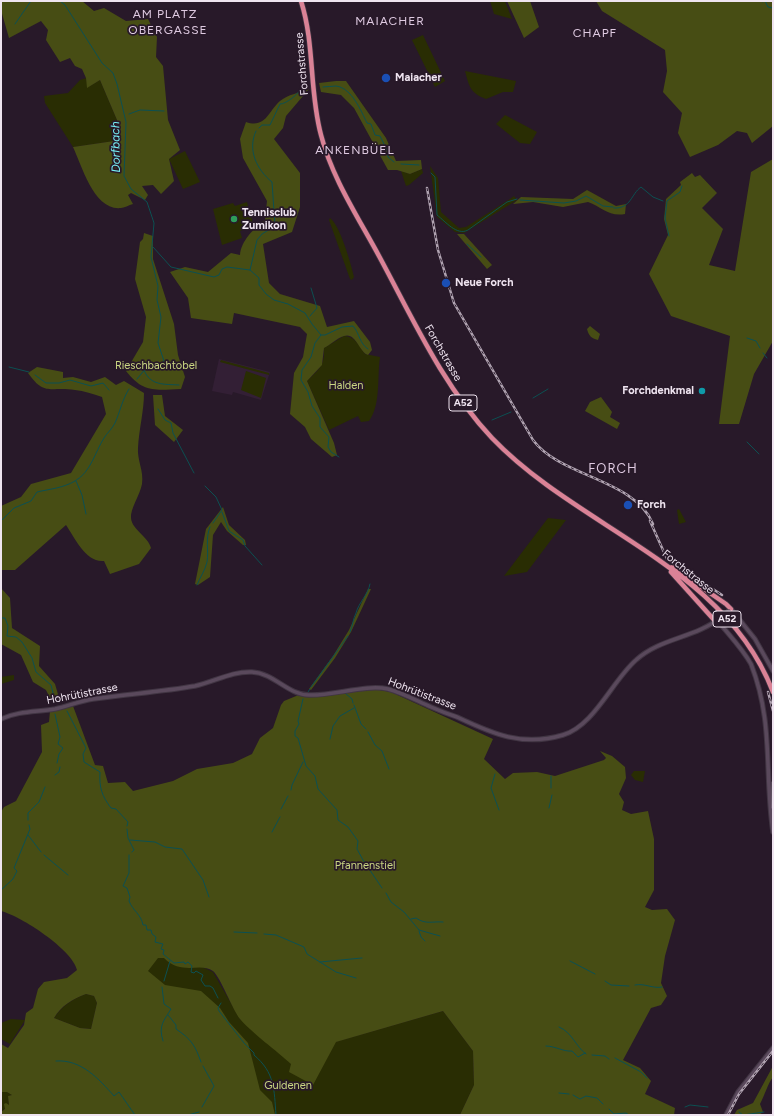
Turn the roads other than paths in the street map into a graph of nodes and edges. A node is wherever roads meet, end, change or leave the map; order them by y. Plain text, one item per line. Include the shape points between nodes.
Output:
1 (302, 1) edge
2 (662, 562) junction
3 (730, 610) junction
4 (717, 620) junction
5 (773, 670) edge
6 (773, 687) edge
7 (773, 692) edge
8 (769, 710) dead end
9 (1, 719) edge
10 (771, 732) dead end
11 (773, 832) edge
12 (773, 1048) edge
13 (726, 1115) edge

1 - 2 highway, Forchstrasse / A52 via 312,41 317,110 328,153 451,382 483,425 520,462 550,486
2 - 3 highway via 703,588
2 - 4 highway
2 - 6 highway, Forchstrasse / A52 via 700,590 731,620 755,652
2 - 7 highway, Forchstrasse / A52 via 704,597 733,626 755,655
3 - 4 main road, Hohrütistrasse, bridge
3 - 5 main road via 755,639
4 - 8 main road via 750,662
4 - 9 main road, Hohrütistrasse via 700,630 659,644 642,654 620,676 588,719 574,731 556,737 524,740 498,735 383,688 305,695 296,693 268,676 252,672 237,673 192,686 90,699
10 - 11 main road via 770,799
12 - 13 main road via 738,1092

